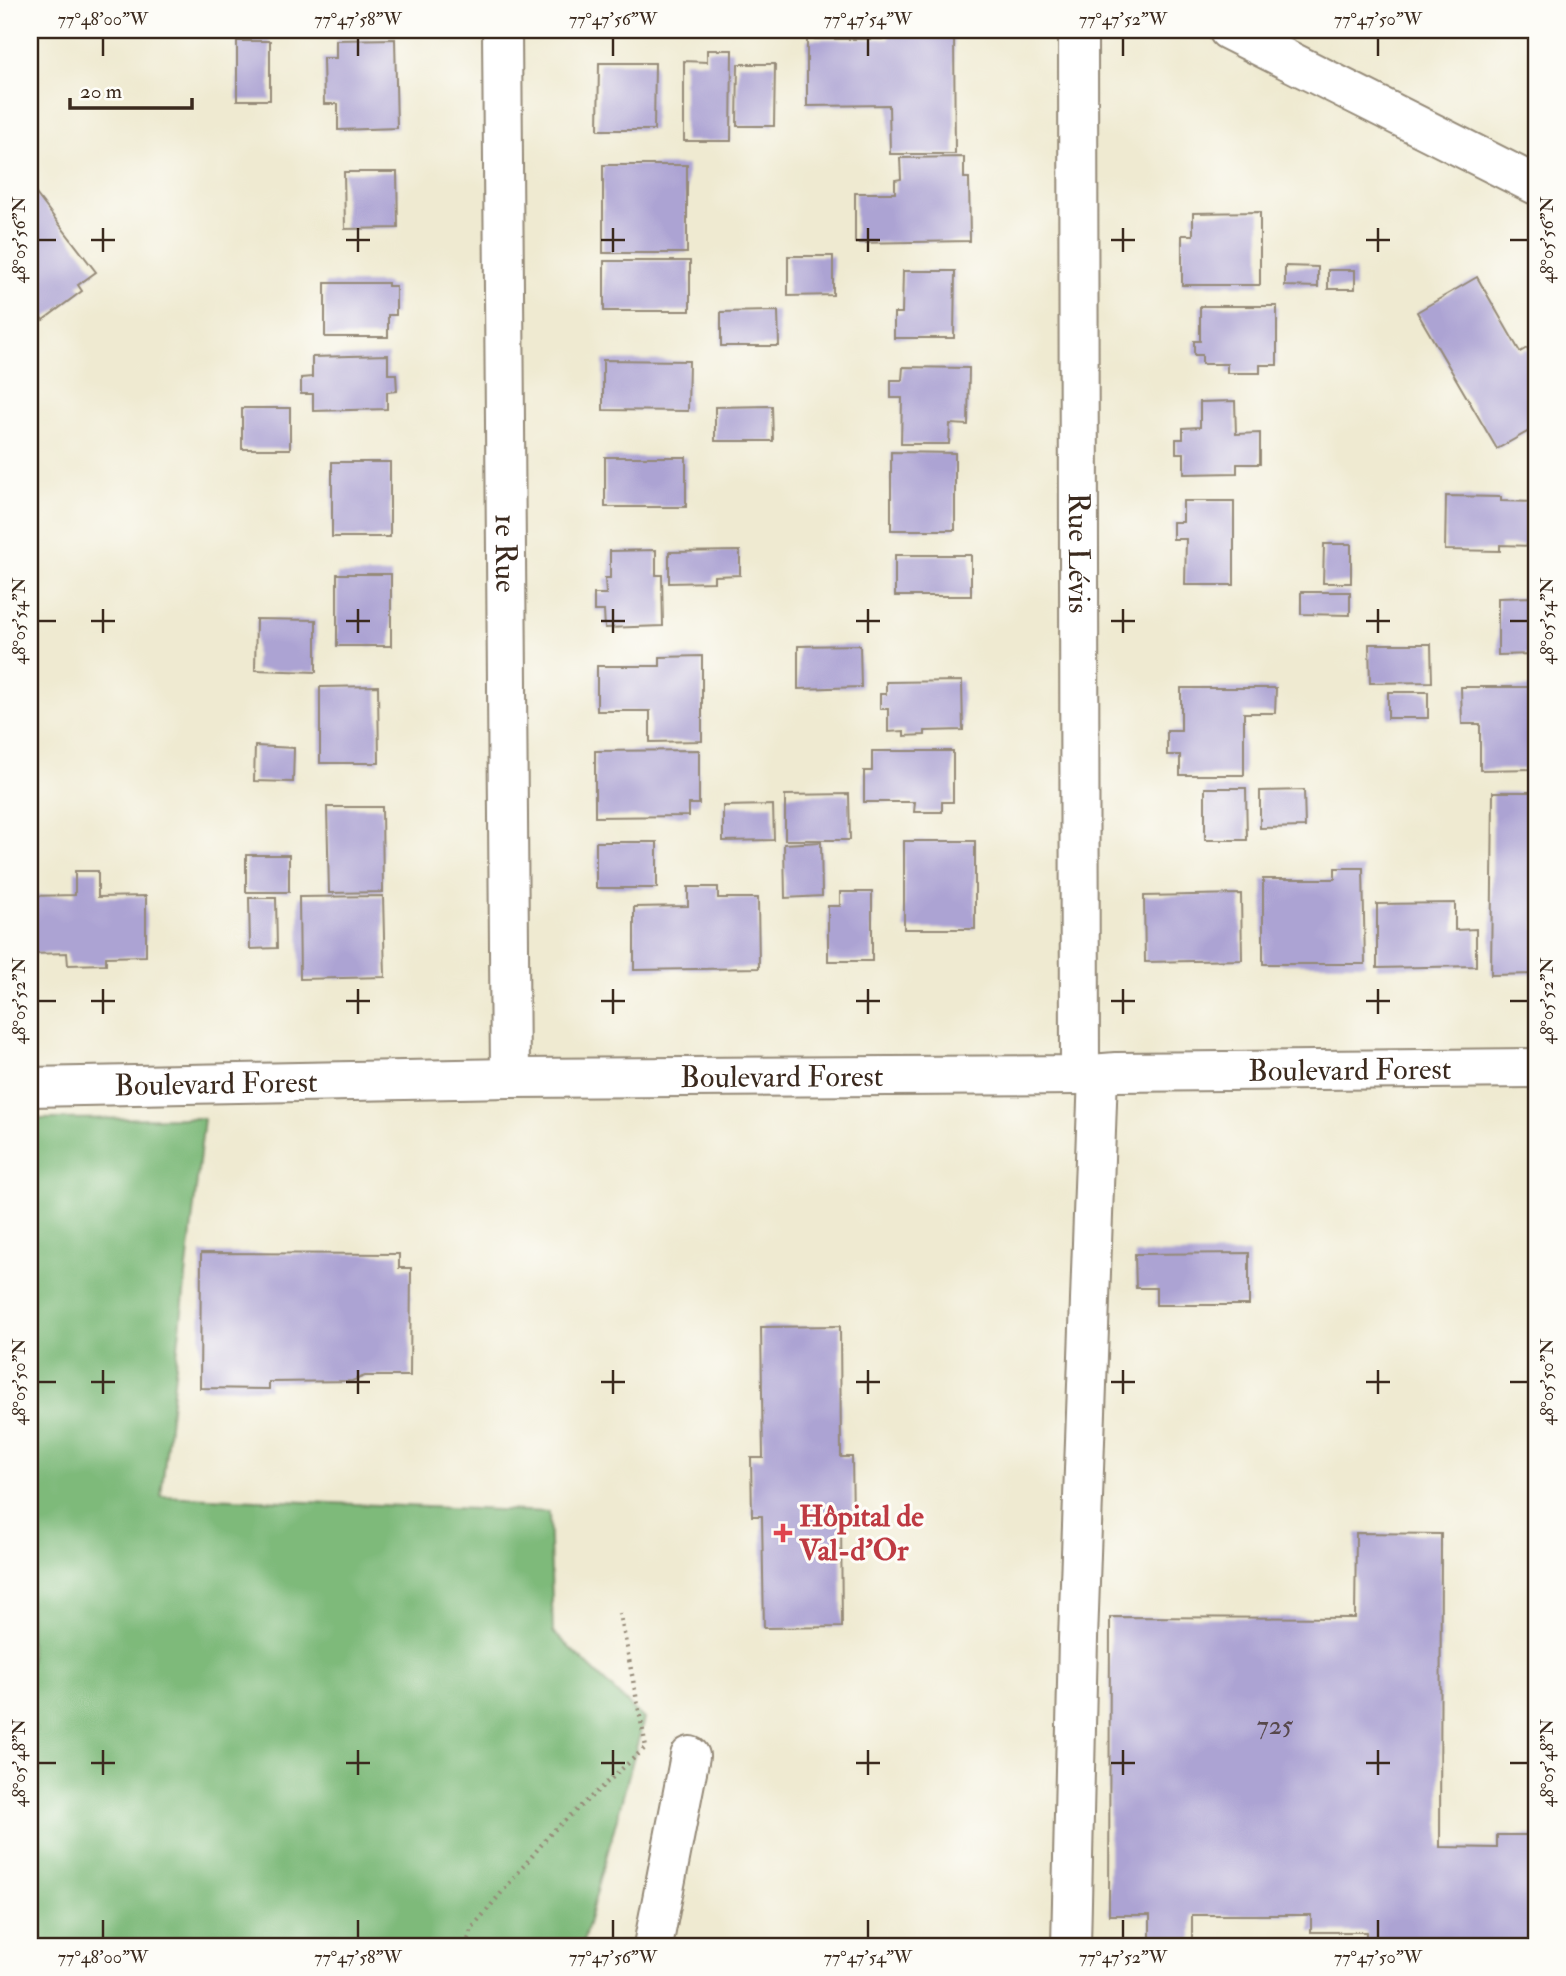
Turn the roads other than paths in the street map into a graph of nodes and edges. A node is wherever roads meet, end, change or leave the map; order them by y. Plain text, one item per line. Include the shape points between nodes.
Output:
1 (502, 30) edge
2 (1077, 30) edge
3 (1228, 30) edge
4 (1536, 185) edge
5 (1536, 1068) edge
6 (1089, 1074) junction
7 (510, 1078) junction
8 (30, 1087) edge
9 (690, 1756) dead end
10 (653, 1946) edge
11 (1071, 1946) edge

1 - 7 street, 1e Rue
2 - 6 street, Rue Lévis
3 - 4 street
5 - 6 street, Boulevard Forest
6 - 7 street, Boulevard Forest
6 - 11 street, Rue Lévis
7 - 8 street, Boulevard Forest
9 - 10 street

